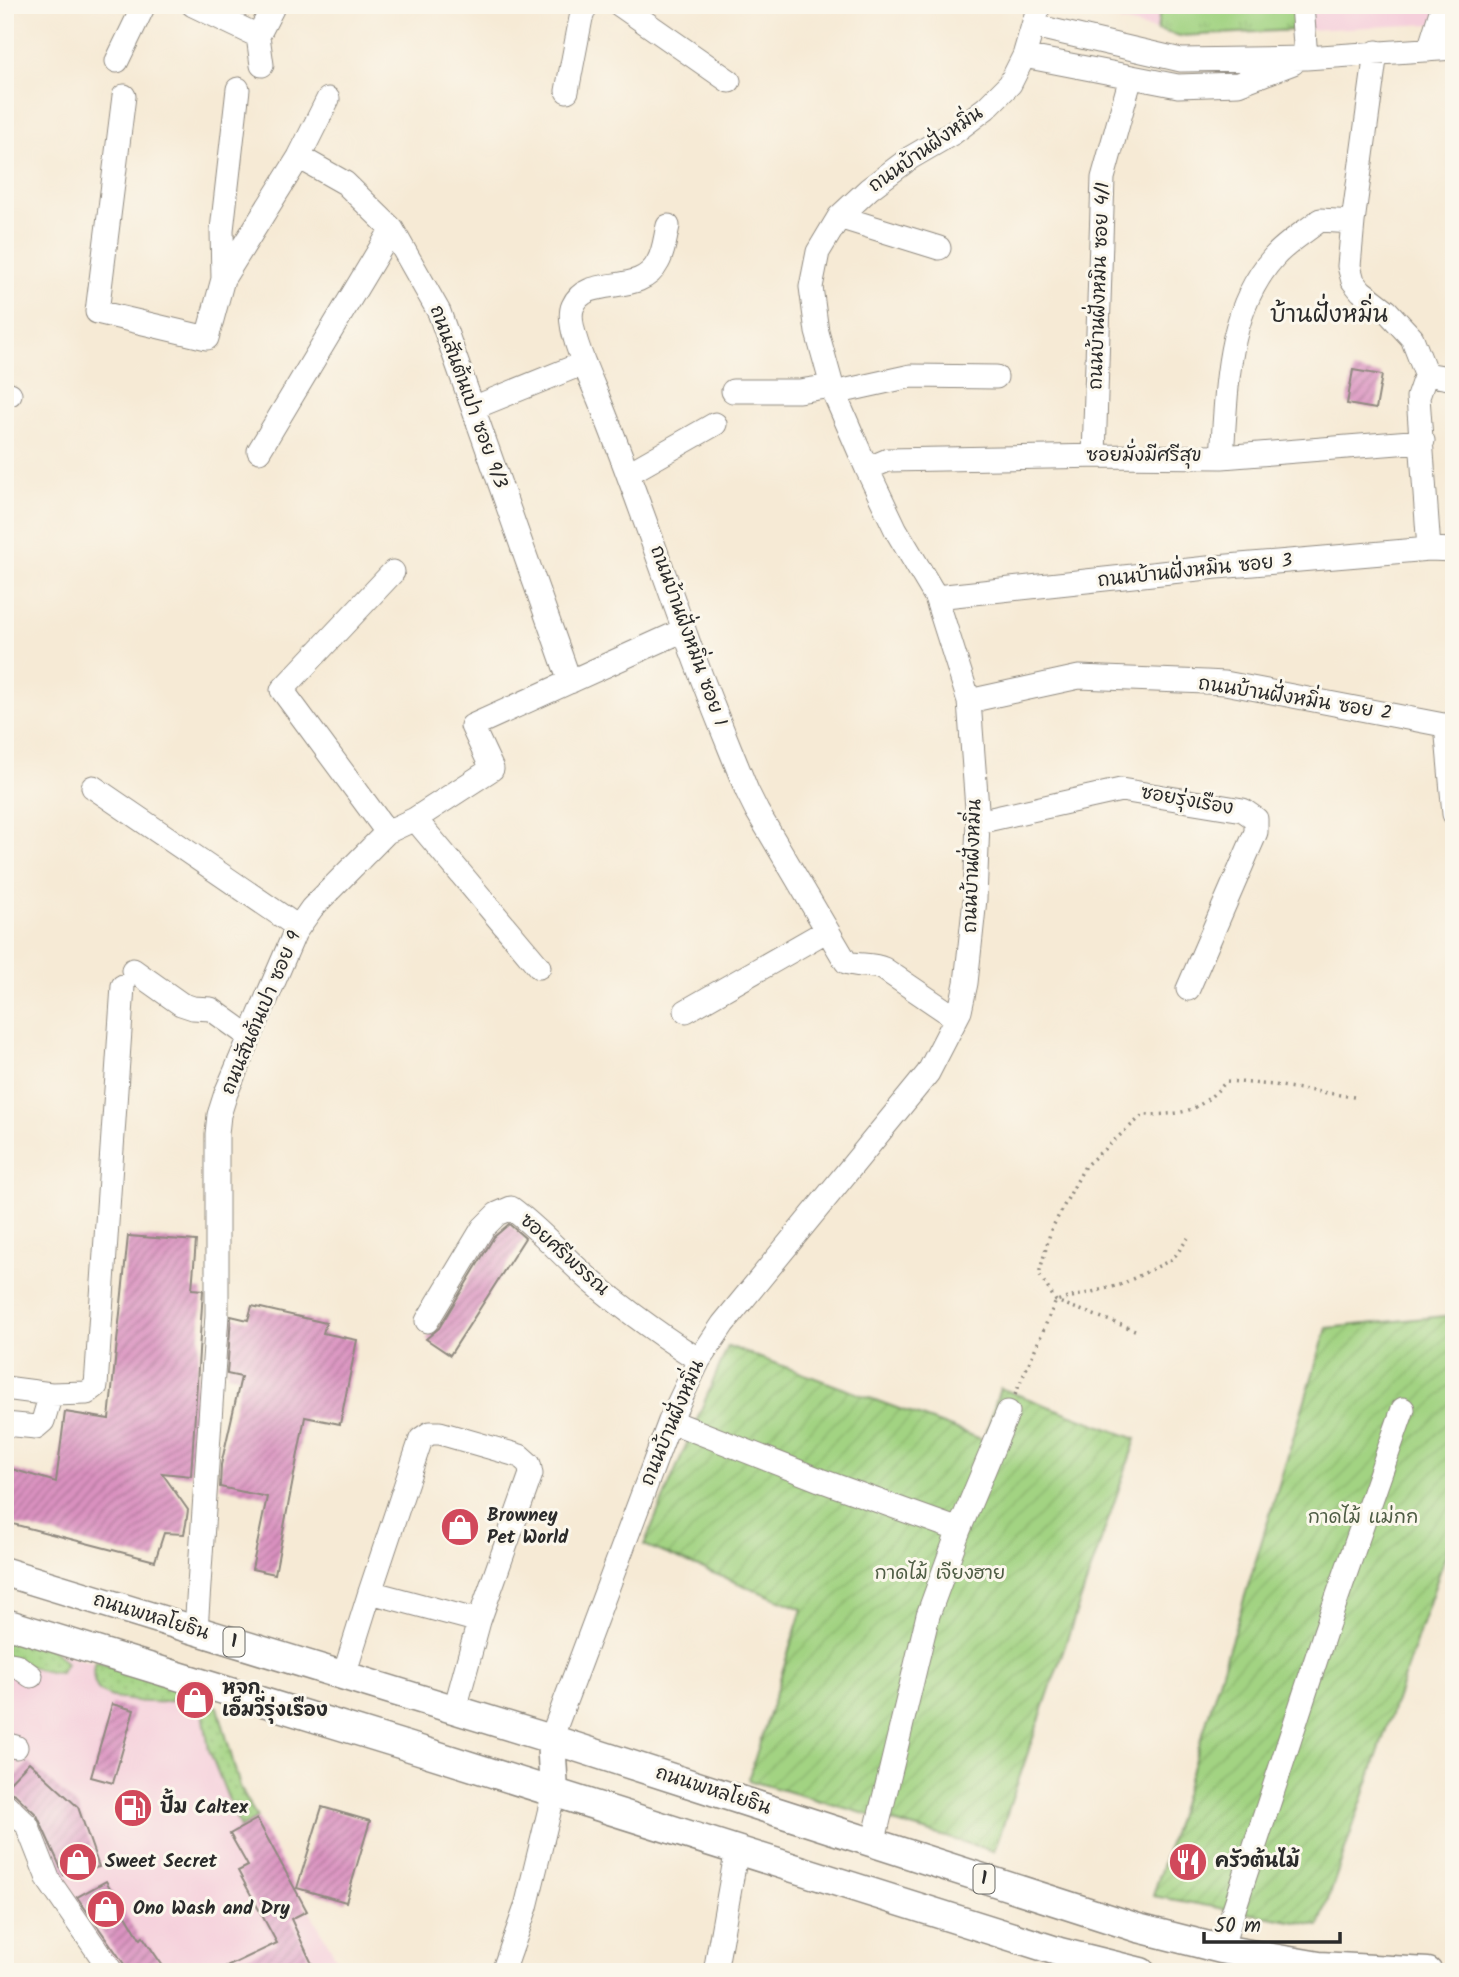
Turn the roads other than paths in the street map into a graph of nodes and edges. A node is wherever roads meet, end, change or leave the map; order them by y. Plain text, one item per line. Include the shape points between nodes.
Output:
1 (144, 5) edge
2 (194, 5) edge
3 (274, 5) edge
4 (586, 5) edge
5 (620, 5) edge
6 (1302, 5) edge
7 (1443, 5) edge
8 (1036, 15) edge
9 (258, 36) junction
10 (1454, 48) edge
11 (1429, 50) junction
12 (1376, 52) junction
13 (1024, 55) junction
14 (1306, 58) junction
15 (117, 61) dead end
16 (262, 65) dead end
17 (1131, 77) junction
18 (729, 81) dead end
19 (238, 89) dead end
20 (567, 90) dead end
21 (124, 96) dead end
22 (328, 99) dead end
23 (299, 157) junction
24 (839, 217) junction
25 (1353, 222) junction
26 (668, 226) dead end
27 (392, 229) junction
28 (939, 248) dead end
29 (223, 279) junction
30 (584, 363) junction
31 (1426, 373) junction
32 (996, 377) dead end
33 (1454, 379) edge
34 (833, 390) junction
35 (733, 391) dead end
36 (473, 408) junction
37 (715, 424) dead end
38 (1423, 441) junction
39 (259, 451) dead end
40 (1094, 456) junction
41 (1222, 457) junction
42 (867, 469) junction
43 (629, 473) junction
44 (1429, 549) junction
45 (1454, 550) edge
46 (393, 572) dead end
47 (936, 597) junction
48 (684, 630) junction
49 (570, 682) junction
50 (969, 701) junction
51 (1450, 726) edge
52 (93, 788) dead end
53 (1454, 814) edge
54 (415, 819) junction
55 (978, 822) junction
56 (387, 832) junction
57 (298, 927) junction
58 (826, 931) junction
59 (539, 967) dead end
60 (1188, 989) dead end
61 (686, 1011) dead end
62 (957, 1018) junction
63 (250, 1037) junction
64 (427, 1321) dead end
65 (699, 1360) junction
66 (5, 1388) edge
67 (51, 1394) junction
68 (1402, 1409) dead end
69 (1008, 1412) road end
70 (670, 1421) junction
71 (5, 1424) edge
72 (958, 1530) junction
73 (5, 1572) edge
74 (370, 1592) junction
75 (479, 1621) junction
76 (5, 1623) edge
77 (196, 1630) junction
78 (5, 1663) edge
79 (344, 1675) junction
80 (31, 1676) dead end
81 (454, 1709) junction
82 (551, 1739) junction
83 (554, 1792) junction
84 (5, 1804) edge
85 (873, 1844) junction
86 (737, 1849) junction
87 (1221, 1949) junction
88 (1057, 1962) edge
89 (112, 1972) edge
90 (503, 1972) edge
91 (715, 1972) edge
92 (1141, 1972) edge
93 (1428, 1972) edge

1 - 15 street
2 - 9 street
3 - 9 street
4 - 20 street
5 - 18 street
6 - 14 street
7 - 11 street
8 - 13 street, ถนนบ้านฝั่งหมิ่น
8 - 14 street via 1181,60
9 - 16 street
10 - 11 street
11 - 12 street
12 - 14 street
12 - 25 street
13 - 17 street
13 - 24 street, ถนนบ้านฝั่งหมิ่น via 1010,84 986,108 900,166
14 - 17 street via 1238,84 1178,86
17 - 40 street, ถนนบ้านฝั่งหมิน ซอย 4/1 via 1102,178
19 - 29 street via 222,230
21 - 29 street via 97,312 207,338
22 - 23 street
23 - 27 street, ถนนสันต้นเปา ซอย 9/3 via 345,183
23 - 29 street
24 - 28 street
24 - 34 street, ถนนบ้านฝั่งหมิ่น via 818,252 811,287 817,332
25 - 31 street via 1349,266 1353,281 1412,338
25 - 41 street via 1320,220 1274,257 1246,298 1228,368
26 - 30 street, ถนนบ้านฝั่งหมิ่น ซอย 1 via 660,261 645,279 587,291 573,306 573,326
27 - 36 street, ถนนสันต้นเปา ซอย 9/3 via 439,312
27 - 39 street
30 - 36 street
30 - 43 street, ถนนบ้านฝั่งหมิ่น ซอย 1
31 - 33 street
31 - 38 street via 1418,397
32 - 34 street via 911,376
34 - 35 street
34 - 42 street, ถนนบ้านฝั่งหมิ่น
36 - 49 street, ถนนสันต้นเปา ซอย 9/3
37 - 43 street
38 - 41 street, ซอยมั่งมีศรีสุข
38 - 44 street
40 - 41 street, ซอยมั่งมีศรีสุข
40 - 42 street, ซอยมั่งมีศรีสุข via 888,460
42 - 47 street, ถนนบ้านฝั่งหมิ่น
43 - 48 street, ถนนบ้านฝั่งหมิ่น ซอย 1
44 - 45 street, ถนนบ้านฝั่งหมิน ซอย 3
44 - 47 street, ถนนบ้านฝั่งหมิน ซอย 3
46 - 56 street via 282,690
47 - 50 street, ถนนบ้านฝั่งหมิ่น
48 - 49 street, ถนนสันต้นเปา ซอย 9
48 - 58 street, ถนนบ้านฝั่งหมิ่น ซอย 1 via 747,791
49 - 54 street, ถนนสันต้นเปา ซอย 9 via 472,726 492,769
50 - 51 street, ถนนบ้านฝั่งหมิ่น ซอย 2 via 1072,678 1206,682
50 - 55 street, ถนนบ้านฝั่งหมิ่น
51 - 53 street
52 - 57 street
54 - 56 street, ถนนสันต้นเปา ซอย 9
54 - 59 street
55 - 60 street, ซอยรุ่งเรือง via 1121,790 1252,815 1256,832
55 - 62 street, ถนนบ้านฝั่งหมิ่น via 975,898
56 - 57 street, ถนนสันต้นเปา ซอย 9
57 - 63 street, ถนนสันต้นเปา ซอย 9
58 - 61 street
58 - 62 street, ถนนบ้านฝั่งหมิ่น ซอย 1 via 846,962 884,969
62 - 65 street, ถนนบ้านฝั่งหมิ่น via 928,1073 723,1324
63 - 67 street via 211,1009 181,1004 128,978 96,1386 87,1393
63 - 77 street, ถนนสันต้นเปา ซอย 9 via 226,1093 217,1134 217,1315
64 - 65 street, ซอยศรีพรรณ via 483,1228 511,1208 539,1228 622,1306
65 - 70 street, ถนนบ้านฝั่งหมิ่น
66 - 67 street
67 - 71 street via 43,1421 36,1427
68 - 87 street
69 - 72 street
70 - 72 street
70 - 82 street, ถนนบ้านฝั่งหมิ่น
72 - 85 street via 928,1615
73 - 77 main road, ถนนพหลโยธิน / 1
74 - 75 street
74 - 75 street via 421,1438 440,1433 520,1456 529,1464 531,1474
74 - 79 street
75 - 81 street
76 - 83 main road
77 - 79 main road, ถนนพหลโยธิน / 1
78 - 80 street
79 - 81 main road, ถนนพหลโยธิน / 1
81 - 82 main road, ถนนพหลโยธิน / 1
82 - 83 main road
82 - 85 main road, ถนนพหลโยธิน / 1
83 - 86 main road
83 - 90 street via 526,1907
84 - 89 street via 27,1825 49,1881
85 - 87 main road, ถนนพหลโยธิน / 1 via 1138,1928
86 - 88 main road
86 - 91 street
87 - 93 main road, ถนนพหลโยธิน / 1 via 1319,1966
88 - 92 main road

